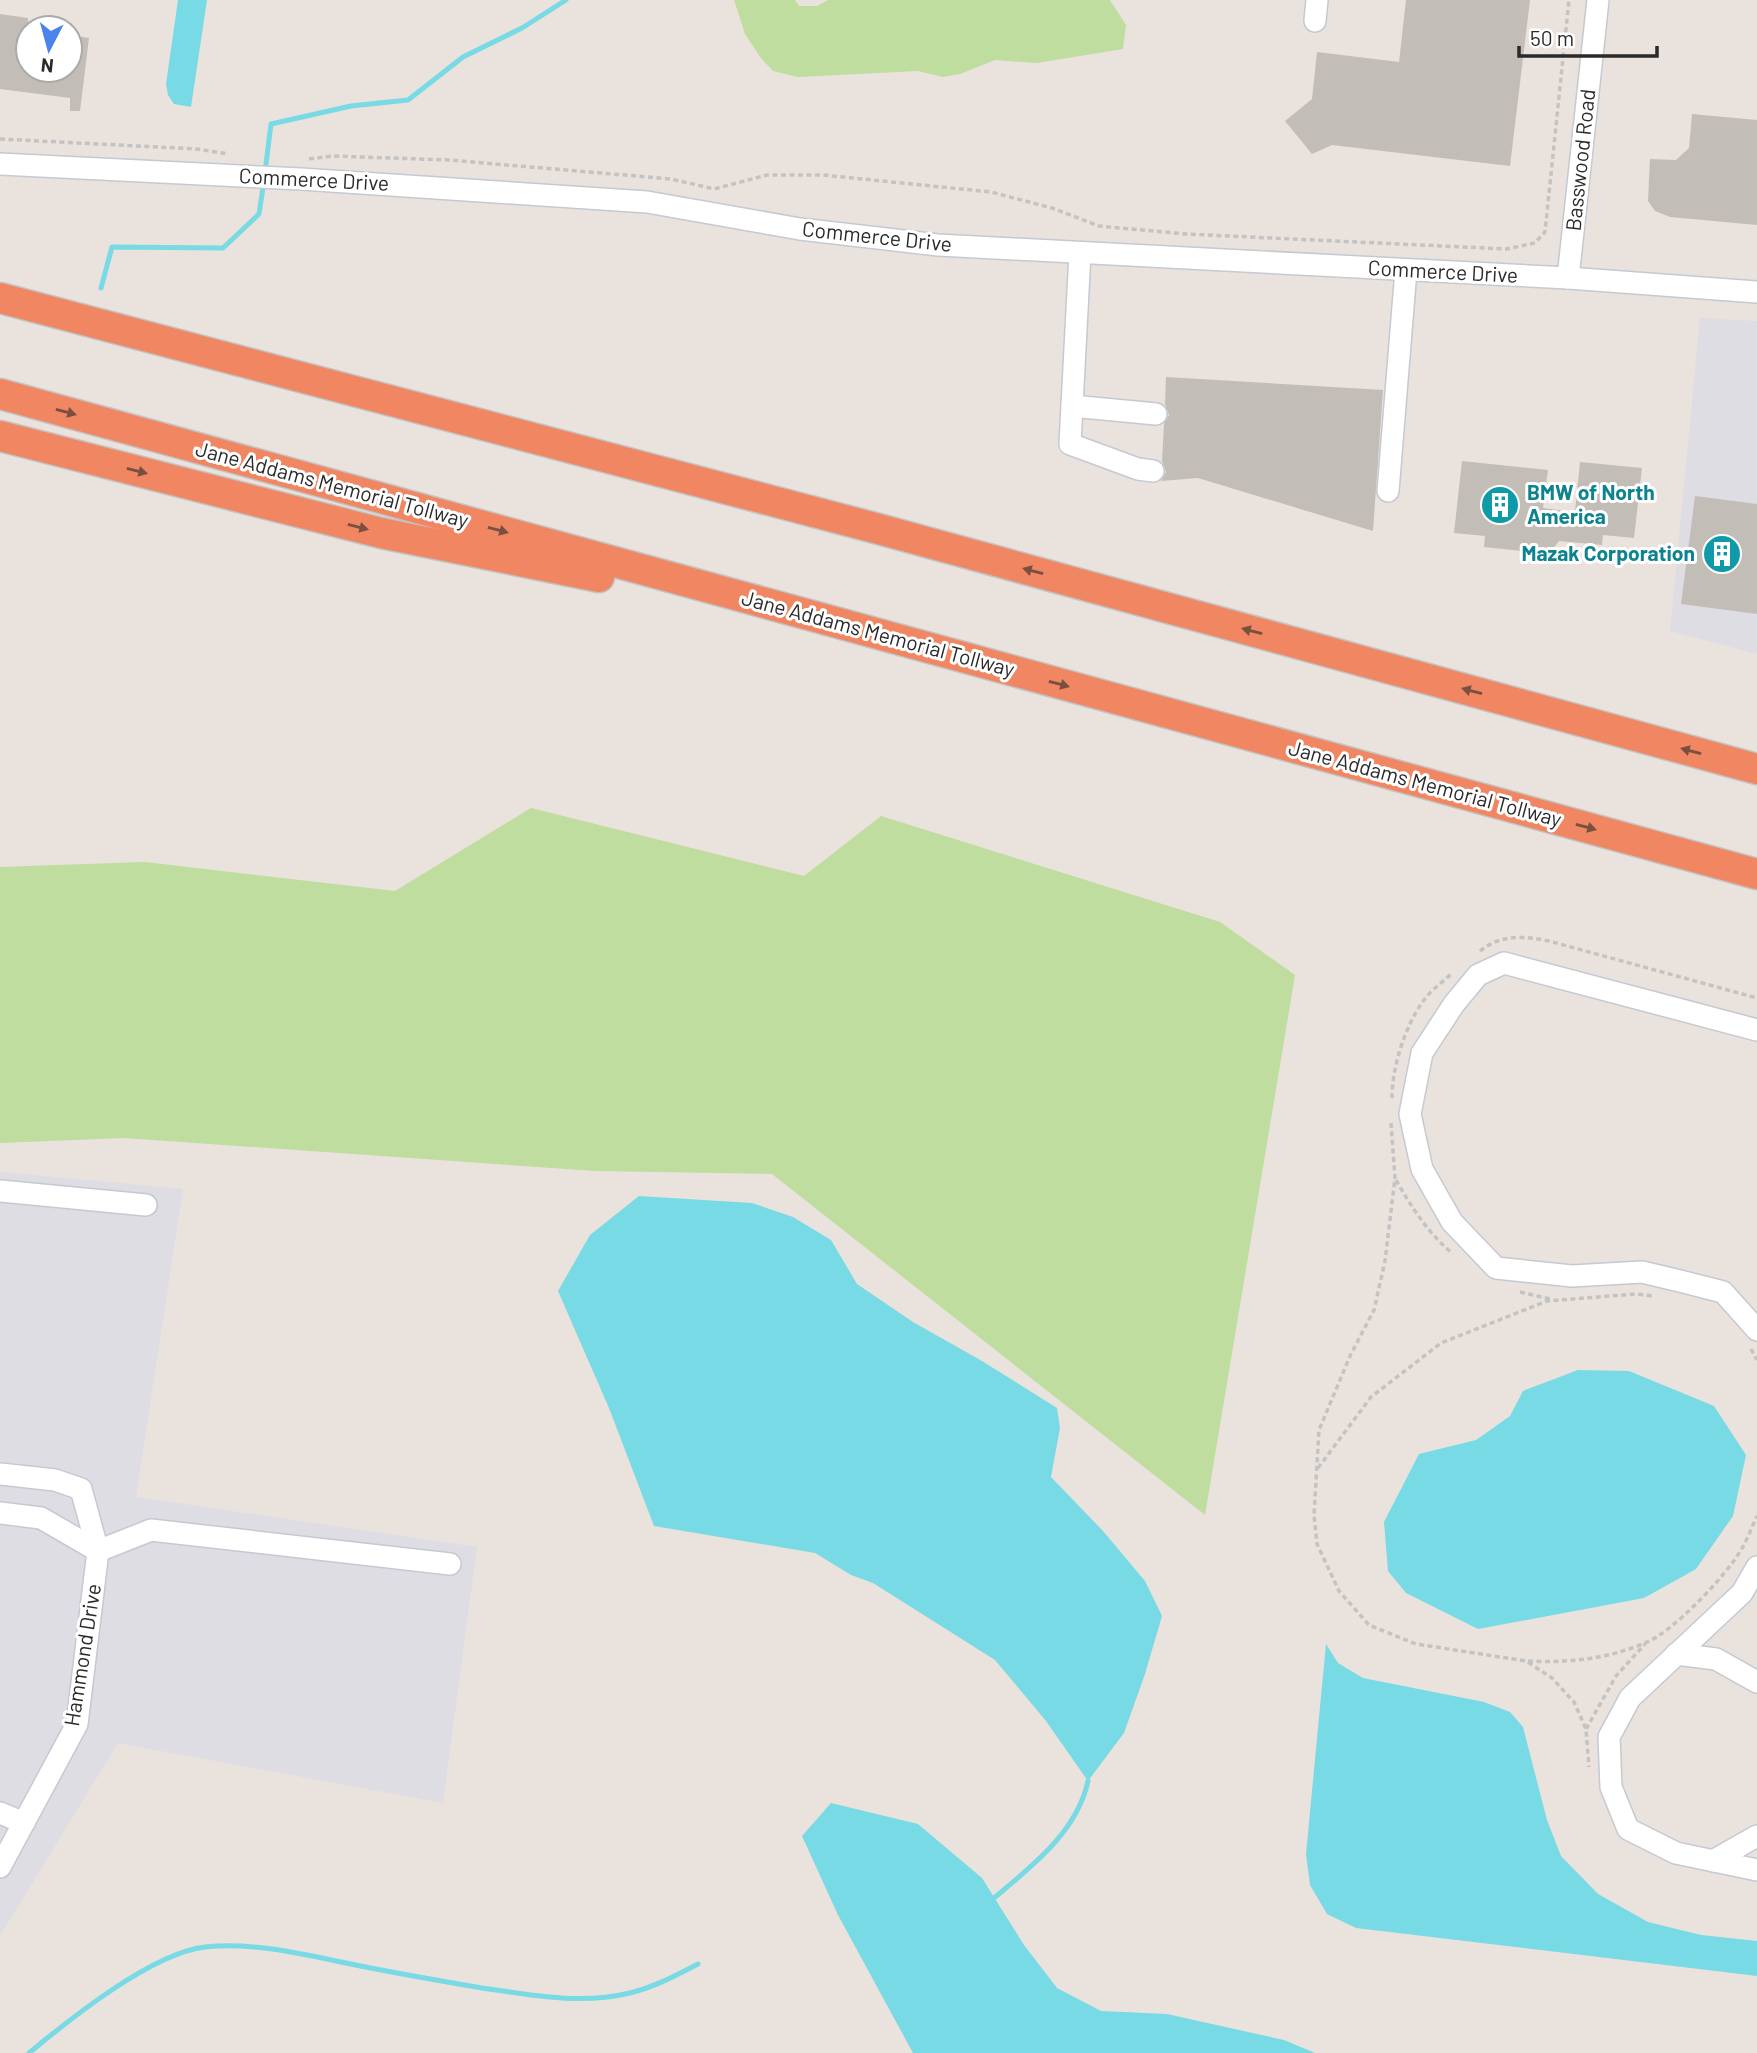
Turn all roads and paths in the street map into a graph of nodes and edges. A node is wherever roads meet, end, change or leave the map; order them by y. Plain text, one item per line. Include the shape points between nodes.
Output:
1 (1569, 0) edge
2 (1598, 0) edge
3 (0, 139) edge
4 (0, 164) edge
5 (233, 165) junction
6 (301, 169) junction
7 (1080, 253) junction
8 (1406, 270) junction
9 (1568, 278) junction
10 (1757, 292) edge
11 (0, 298) edge
12 (0, 394) edge
13 (1072, 406) junction
14 (1156, 414) dead end
15 (0, 436) edge
16 (1153, 471) dead end
17 (1388, 491) dead end
18 (852, 627) junction
19 (1757, 769) edge
20 (1757, 874) edge
21 (1474, 955) dead end
22 (1453, 972) dead end
23 (1757, 998) edge
24 (1757, 1030) edge
25 (1392, 1102) dead end
26 (1391, 1115) dead end
27 (0, 1191) edge
28 (146, 1205) dead end
29 (1662, 1297) dead end
30 (1752, 1336) edge
31 (1757, 1360) edge
32 (1316, 1470) junction
33 (0, 1474) edge
34 (0, 1513) edge
35 (1757, 1516) edge
36 (98, 1551) junction
37 (450, 1564) dead end
38 (1757, 1567) edge
39 (1676, 1654) junction
40 (1526, 1661) junction
41 (1757, 1682) edge
42 (1590, 1779) dead end
43 (0, 1812) edge
44 (24, 1823) junction
45 (1757, 1836) edge
46 (1713, 1861) junction
47 (0, 1867) edge
48 (1757, 1870) edge

1 - 6 path via 1545,232 1535,243 1506,249 1099,226 991,192 823,174 767,175 713,189 671,180 449,160 332,156
2 - 9 street, Basswood Road
3 - 5 path via 197,149
4 - 5 street, Commerce Drive
5 - 6 street, Commerce Drive
6 - 7 street, Commerce Drive via 648,202 938,245
7 - 8 street, Commerce Drive
7 - 13 street
8 - 9 street, Commerce Drive
8 - 17 street
9 - 10 street, Commerce Drive
19 -> 11 highway via 876,528
12 -> 18 highway, Jane Addams Memorial Tollway
13 - 14 street
13 - 16 street via 1069,444
15 -> 18 highway via 381,533
18 -> 20 highway, Jane Addams Memorial Tollway
21 - 23 path via 1511,936 1524,936
22 - 25 path via 1424,1000 1402,1042 1392,1075
24 - 30 street via 1504,963 1478,975 1422,1053 1410,1114 1422,1169 1452,1222 1496,1268 1572,1276 1642,1272 1723,1292
26 - 32 path via 1395,1178 1385,1262 1374,1310 1319,1430
27 - 28 street
29 - 32 path via 1636,1294 1546,1301 1441,1343 1371,1397
30 - 31 path
32 - 40 path via 1317,1544 1339,1591 1369,1625 1416,1644
33 - 36 street via 55,1480 80,1489
34 - 36 street via 41,1518
35 - 40 path via 1741,1551 1668,1630 1646,1643 1604,1656
36 - 37 street via 150,1530
36 - 44 street, Hammond Drive via 77,1724
38 - 39 street via 1742,1593
39 - 41 street via 1716,1659
39 - 46 street via 1630,1698 1609,1737 1611,1787 1628,1829 1675,1853
40 - 42 path via 1552,1678 1574,1702 1586,1729
43 - 44 street
44 - 47 street, Hammond Drive
45 - 46 street
46 - 48 street

